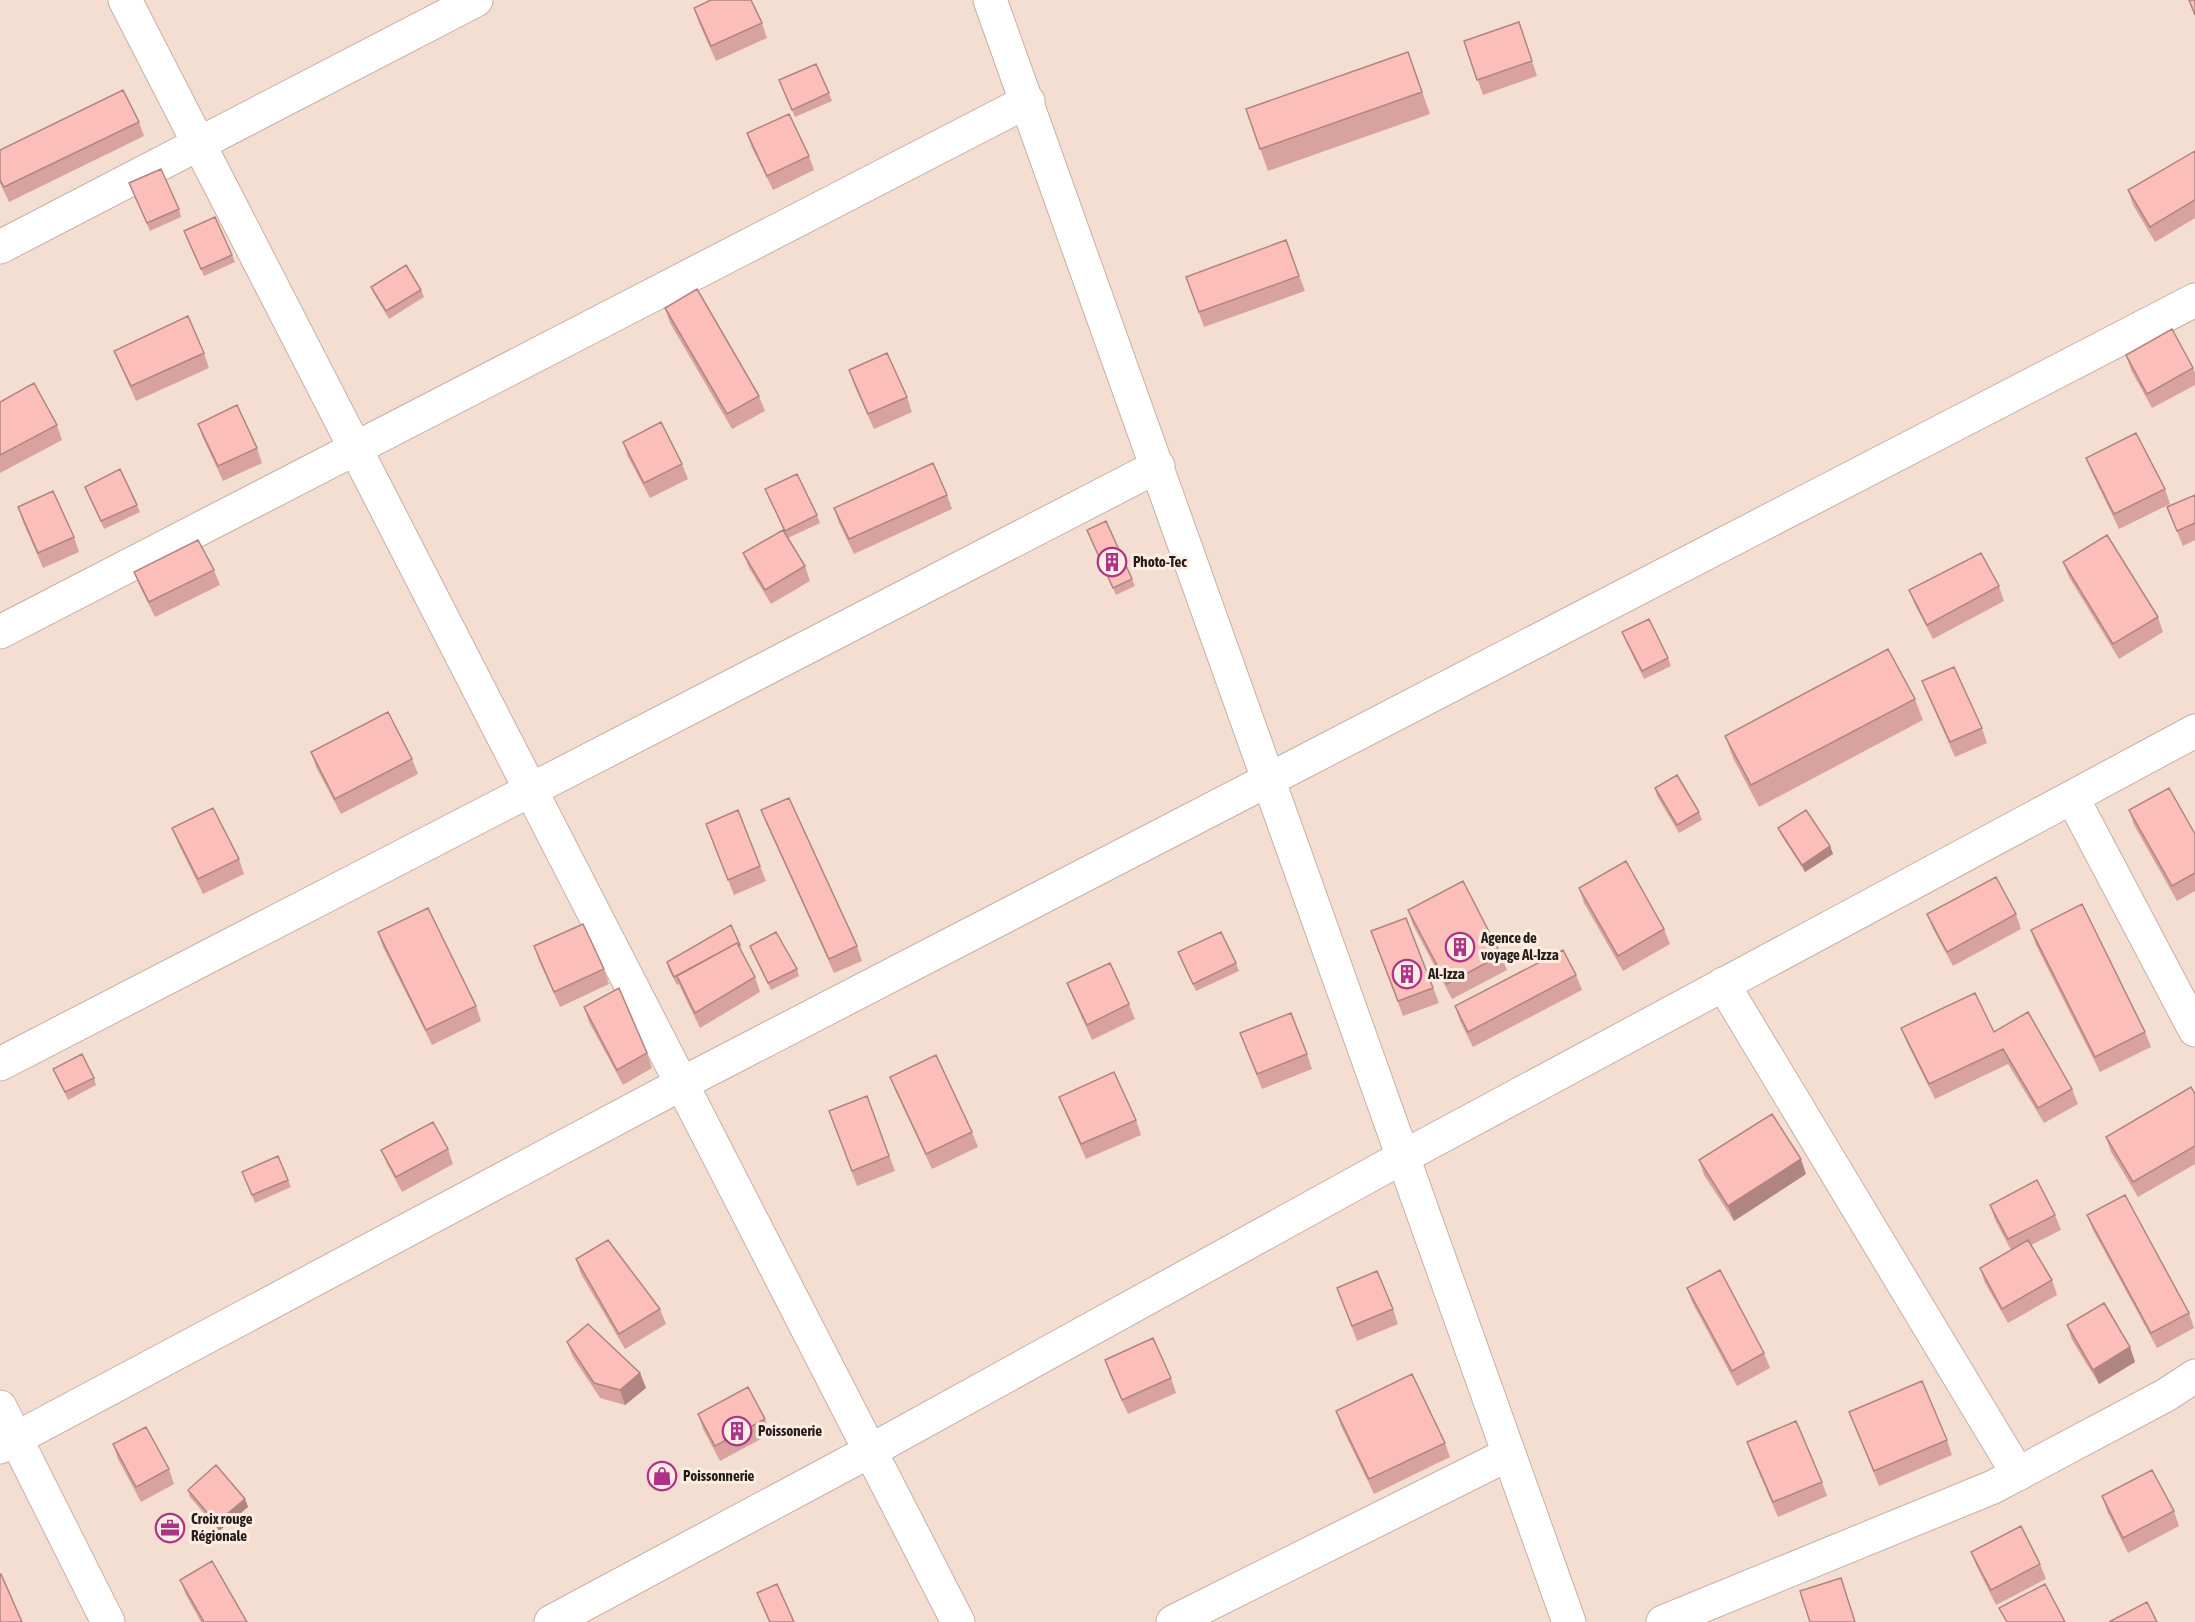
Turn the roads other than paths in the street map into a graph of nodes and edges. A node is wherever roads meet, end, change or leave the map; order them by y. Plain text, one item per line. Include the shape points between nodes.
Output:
1 (125, 0) edge
2 (476, 0) edge
3 (990, 0) edge
4 (1028, 101) junction
5 (199, 144) junction
6 (0, 247) edge
7 (2195, 300) edge
8 (356, 450) junction
9 (1158, 466) junction
10 (0, 632) edge
11 (2195, 731) edge
12 (1270, 779) junction
13 (531, 791) junction
14 (2072, 797) junction
15 (1723, 984) junction
16 (2195, 1030) edge
17 (0, 1064) edge
18 (681, 1084) junction
19 (1403, 1157) junction
20 (2195, 1376) edge
21 (0, 1407) edge
22 (8, 1443) edge
23 (870, 1451) junction
24 (1509, 1454) junction
25 (2018, 1474) junction
26 (108, 1622) edge
27 (551, 1622) edge
28 (958, 1622) edge
29 (1173, 1622) edge
30 (1569, 1622) edge
31 (1663, 1622) edge

1 - 5 street
2 - 5 street
3 - 4 street
4 - 8 street
4 - 9 street
5 - 6 street
5 - 8 street
7 - 12 street
8 - 10 street
8 - 13 street
9 - 12 street
9 - 13 street
11 - 14 street
12 - 18 street
12 - 19 street
13 - 17 street
13 - 18 street
14 - 15 street
14 - 16 street
15 - 19 street
15 - 25 street
18 - 22 street
18 - 23 street
19 - 23 street
19 - 24 street
20 - 25 street
21 - 22 street
22 - 26 street
23 - 27 street
23 - 28 street
24 - 29 street
24 - 30 street
25 - 31 street

